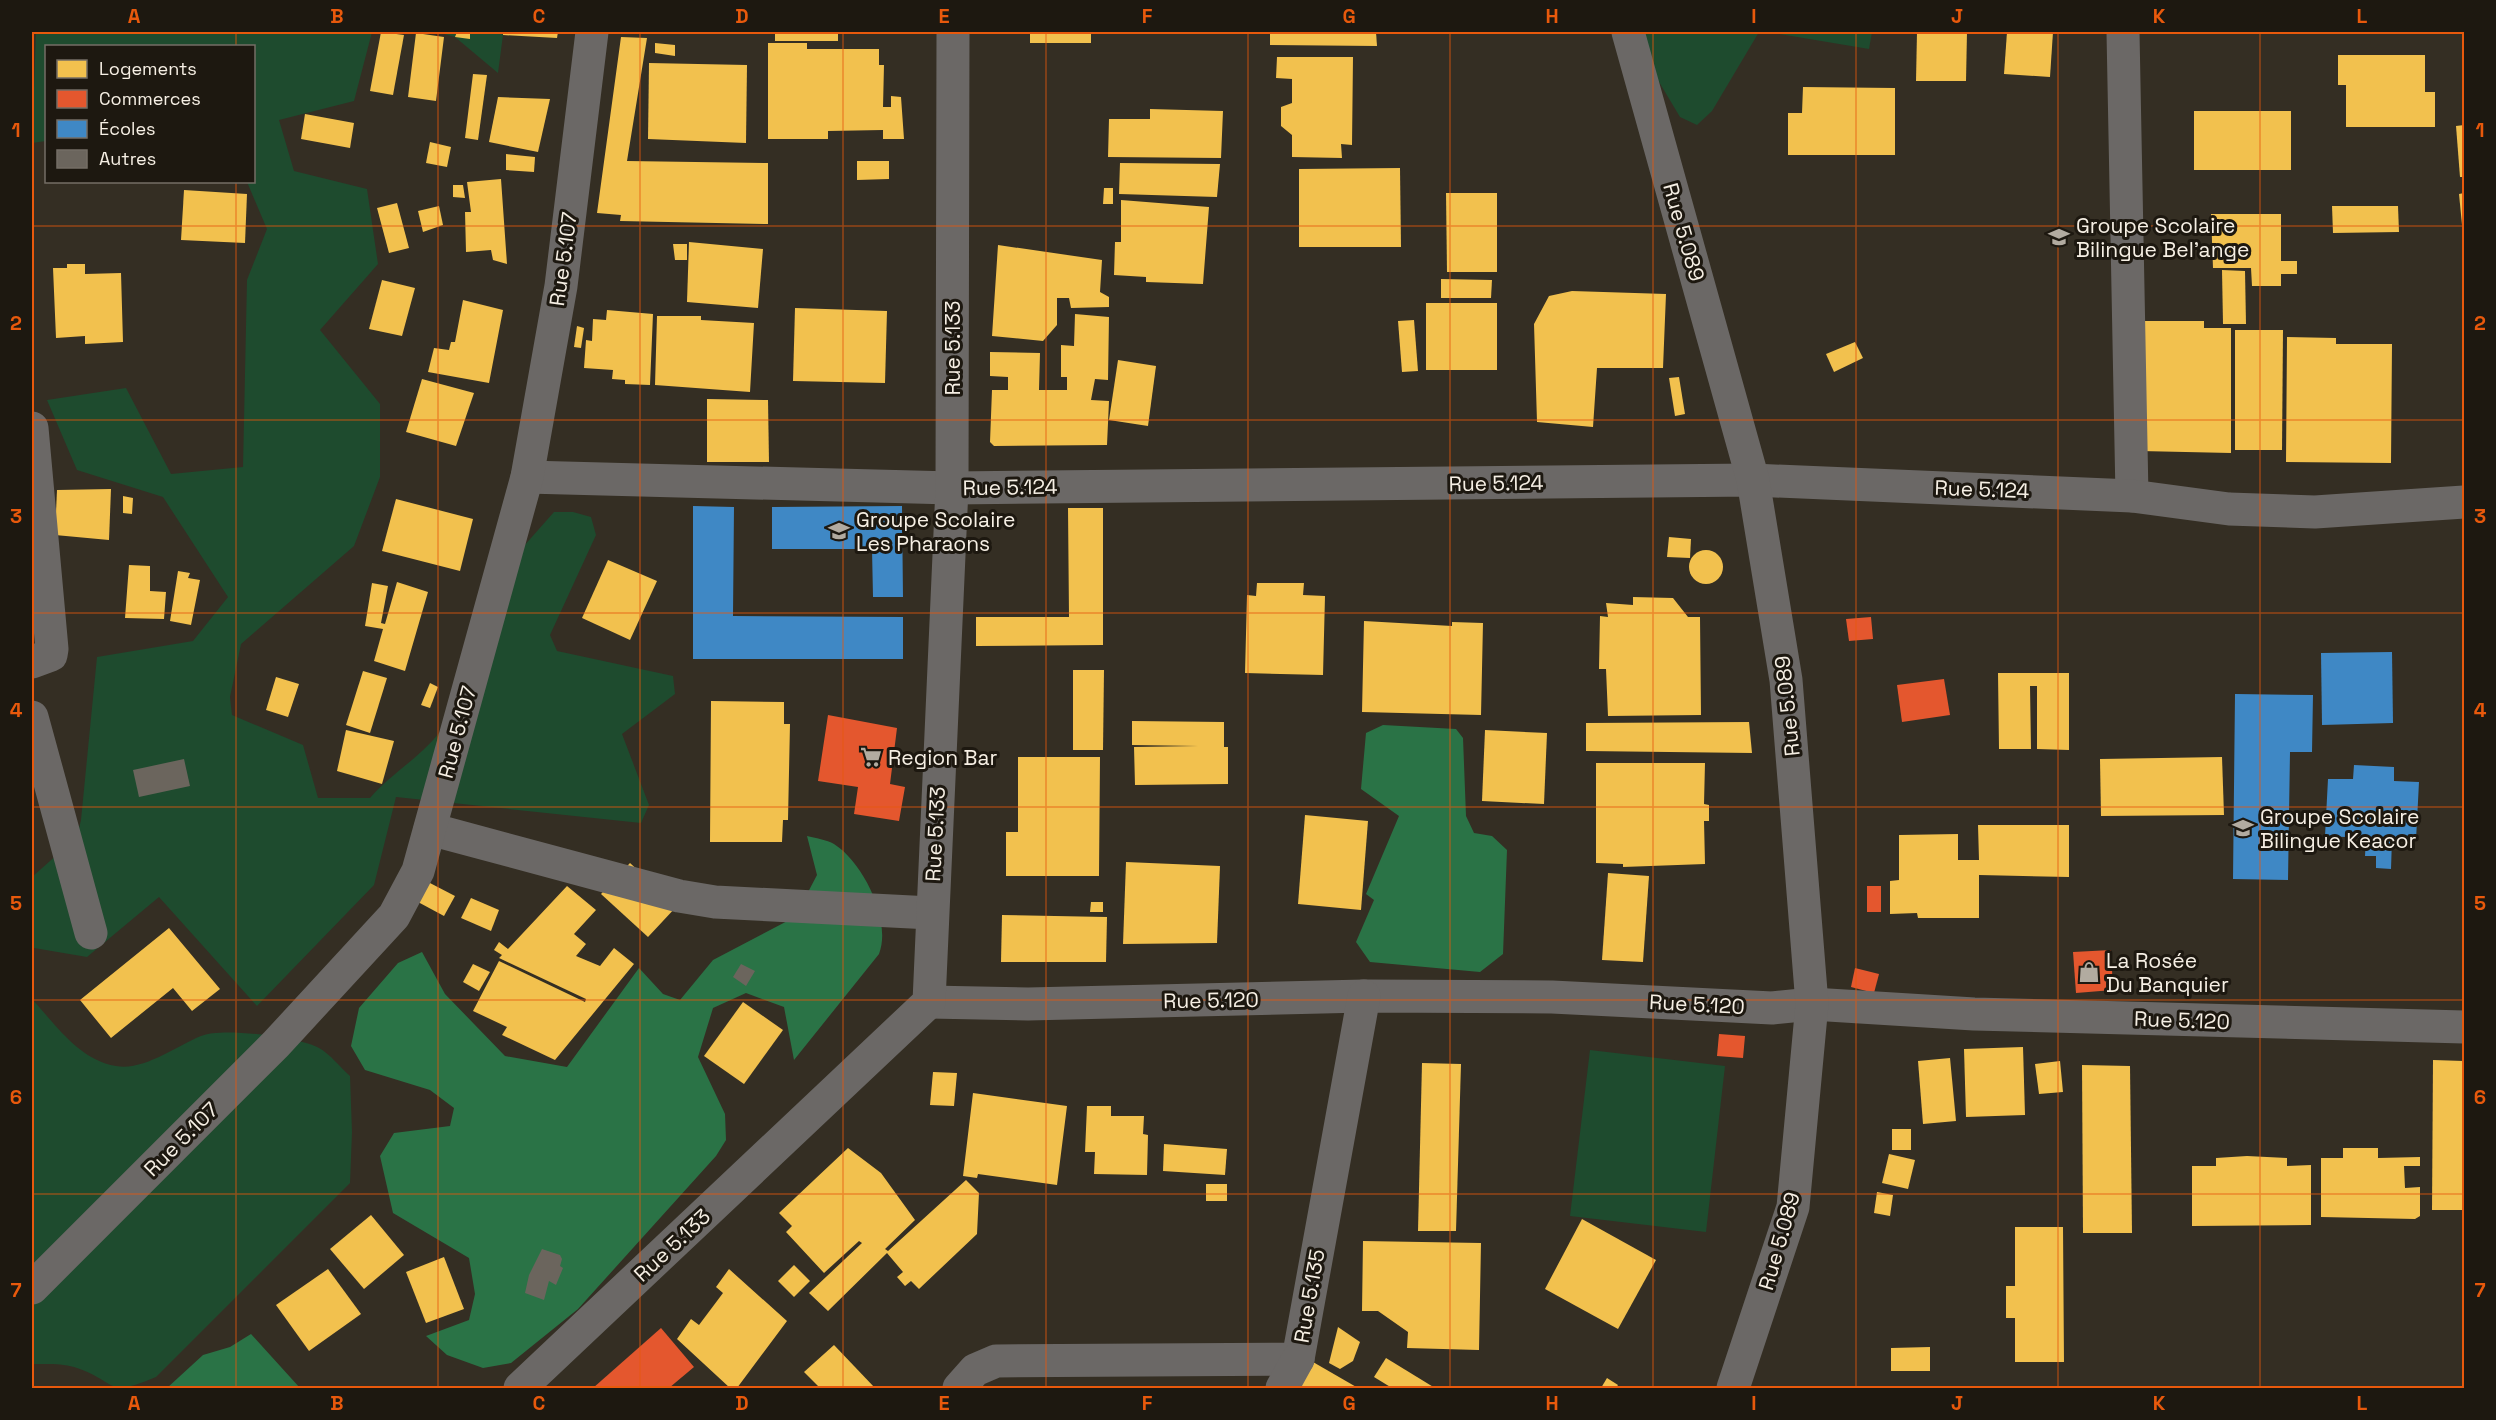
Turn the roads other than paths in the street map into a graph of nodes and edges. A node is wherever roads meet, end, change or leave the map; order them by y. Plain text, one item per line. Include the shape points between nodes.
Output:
1 (592, 32) edge
2 (953, 32) edge
3 (1628, 32) edge
4 (2123, 32) edge
5 (32, 428) edge
6 (527, 477) junction
7 (1753, 480) junction
8 (952, 488) junction
9 (2132, 495) junction
10 (2464, 502) edge
11 (32, 662) edge
12 (32, 717) edge
13 (430, 829) junction
14 (931, 913) junction
15 (91, 933) dead end
16 (1364, 996) junction
17 (929, 1002) junction
18 (1812, 1004) junction
19 (2464, 1028) edge
20 (32, 1288) edge
21 (1298, 1359) junction
22 (520, 1389) edge
23 (959, 1389) edge
24 (1282, 1389) edge
25 (1733, 1389) edge

1 - 6 street, Rue 5.107 via 561,286
2 - 8 street, Rue 5.133
3 - 7 street, Rue 5.089
4 - 9 street
5 - 11 street via 52,649 51,655
6 - 8 street, Rue 5.124
6 - 13 street, Rue 5.107
7 - 8 street, Rue 5.124
7 - 9 street, Rue 5.124
7 - 18 street, Rue 5.089 via 1786,680
8 - 14 street, Rue 5.133
9 - 10 street, Rue 5.124 via 2229,509 2315,512
12 - 15 street
13 - 14 street via 679,896 715,902
13 - 20 street, Rue 5.107 via 418,871 394,916 276,1044
14 - 17 street, Rue 5.133
16 - 17 street, Rue 5.120 via 1028,1004
16 - 18 street, Rue 5.120 via 1552,997 1772,1008
16 - 21 street, Rue 5.135
17 - 22 street, Rue 5.133
18 - 19 street, Rue 5.120 via 1974,1014
18 - 25 street, Rue 5.089 via 1793,1207
21 - 23 street, Rue 5.135 via 996,1361 975,1370
21 - 24 street

